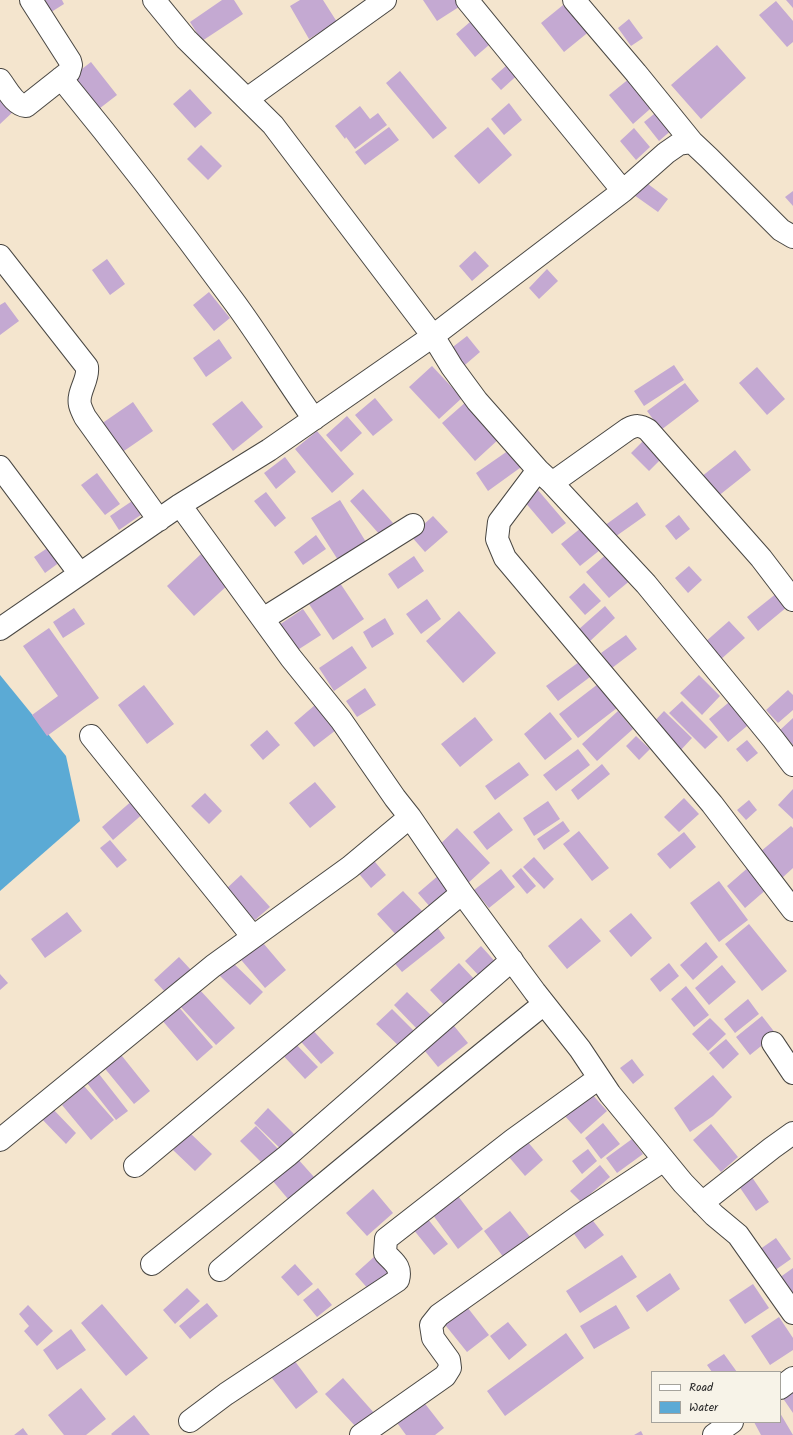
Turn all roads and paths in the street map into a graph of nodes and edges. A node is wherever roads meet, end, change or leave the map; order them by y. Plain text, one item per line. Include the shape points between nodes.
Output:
1 (30, 0) edge
2 (154, 0) edge
3 (386, 0) edge
4 (467, 0) edge
5 (574, 0) edge
6 (61, 78) junction
7 (0, 80) edge
8 (247, 99) junction
9 (692, 142) junction
10 (623, 191) junction
11 (793, 237) edge
12 (0, 256) edge
13 (433, 336) junction
14 (314, 419) junction
15 (0, 467) edge
16 (545, 477) junction
17 (180, 505) junction
18 (159, 520) junction
19 (413, 525) dead end
20 (80, 574) junction
21 (793, 600) edge
22 (263, 619) junction
23 (0, 630) edge
24 (91, 736) dead end
25 (793, 765) edge
26 (410, 817) junction
27 (462, 893) junction
28 (793, 910) edge
29 (253, 937) junction
30 (512, 960) junction
31 (544, 1004) junction
32 (773, 1043) dead end
33 (793, 1073) edge
34 (599, 1078) junction
35 (793, 1133) edge
36 (0, 1140) edge
37 (664, 1160) junction
38 (135, 1166) dead end
39 (702, 1203) junction
40 (152, 1264) dead end
41 (220, 1270) dead end
42 (793, 1313) edge
43 (793, 1378) edge
44 (781, 1387) edge
45 (190, 1421) dead end
46 (731, 1423) edge
47 (362, 1435) edge
48 (714, 1435) edge

1 - 6 street via 70,61 69,72
2 - 8 street via 186,40
3 - 8 street
4 - 10 street
5 - 9 street
6 - 7 street via 26,106 21,106 15,101
6 - 14 street via 123,154 233,300
8 - 13 street via 274,125
9 - 10 street via 679,144 666,153
9 - 11 street via 781,230
10 - 13 street
12 - 18 street via 87,367 79,404 85,417
13 - 14 street
13 - 16 street via 476,401
14 - 17 street via 270,450
15 - 20 street
16 - 21 street via 628,429 636,425 642,426 761,558
16 - 25 street via 646,584
16 - 28 street via 499,522 497,539 505,558 712,804
17 - 18 street
17 - 22 street
18 - 20 street
19 - 22 street
20 - 23 street
22 - 26 street via 341,720
24 - 29 street
26 - 27 street
26 - 29 street via 350,867
27 - 30 street
27 - 38 street
29 - 36 street via 207,971
30 - 31 street
30 - 40 street via 287,1156
31 - 34 street
31 - 41 street via 443,1084
32 - 33 street
34 - 37 street
34 - 45 street via 513,1140 386,1239 385,1253 399,1268 398,1280 226,1394
35 - 39 street
37 - 39 street
37 - 47 street via 579,1216 439,1315 431,1325 433,1338 449,1360 450,1368 445,1376
39 - 42 street via 738,1235
43 - 44 street
46 - 48 street

